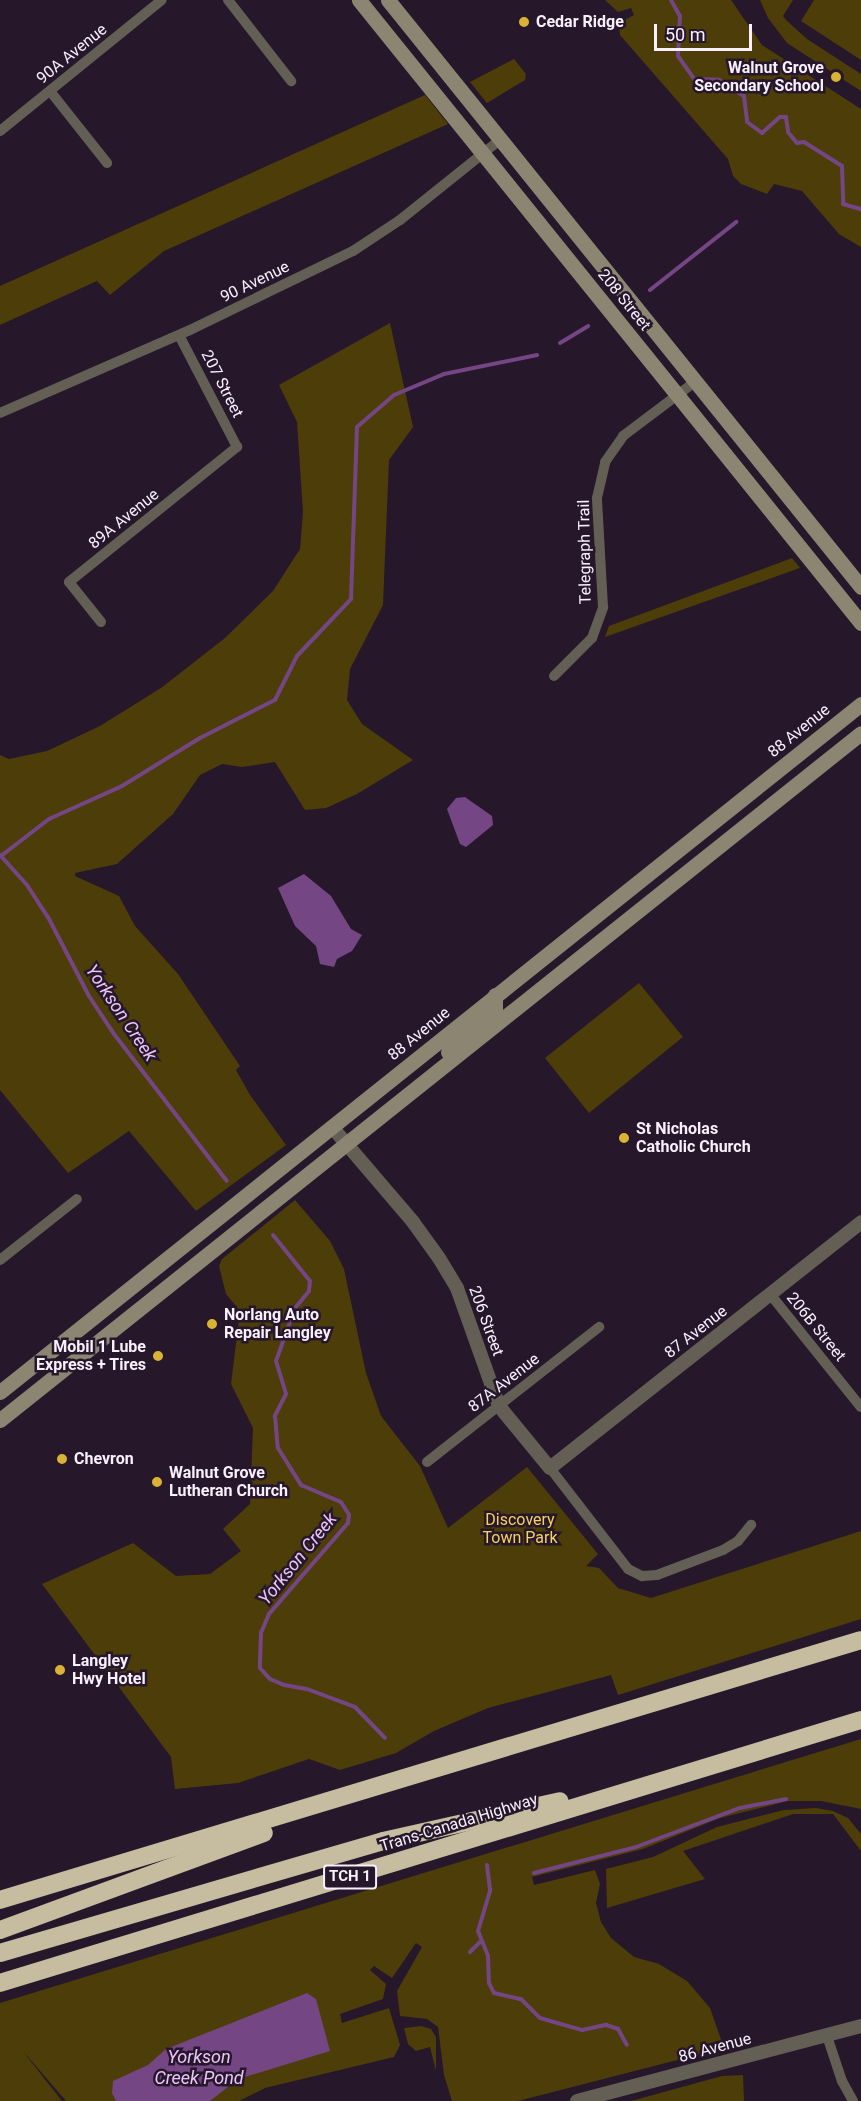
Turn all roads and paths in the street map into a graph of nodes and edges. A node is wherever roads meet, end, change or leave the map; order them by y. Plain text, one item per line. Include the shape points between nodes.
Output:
1 (162, 0) edge
2 (228, 0) edge
3 (359, 0) edge
4 (388, 0) edge
5 (291, 81) dead end
6 (50, 91) junction
7 (0, 131) edge
8 (501, 140) junction
9 (484, 153) junction
10 (107, 163) dead end
11 (179, 335) junction
12 (696, 381) junction
13 (677, 395) junction
14 (0, 413) edge
15 (237, 447) joint
16 (861, 587) edge
17 (101, 622) dead end
18 (861, 623) edge
19 (554, 676) dead end
20 (861, 704) edge
21 (861, 733) edge
22 (495, 996) junction
23 (418, 1089) junction
24 (332, 1127) junction
25 (347, 1146) junction
26 (77, 1199) dead end
27 (861, 1222) edge
28 (0, 1260) edge
29 (770, 1294) junction
30 (96, 1315) junction
31 (599, 1328) dead end
32 (111, 1333) junction
33 (0, 1392) edge
34 (499, 1406) junction
35 (861, 1407) edge
36 (0, 1420) edge
37 (427, 1462) dead end
38 (550, 1468) junction
39 (751, 1525) dead end
40 (861, 1640) edge
41 (861, 1720) edge
42 (434, 1770) junction
43 (700, 1770) junction
44 (0, 1900) edge
45 (0, 1930) edge
46 (0, 1953) edge
47 (0, 1983) edge
48 (861, 2026) edge
49 (827, 2036) junction
50 (578, 2101) edge
51 (853, 2101) edge

1 - 6 street, 90A Avenue
2 - 5 street
3 - 9 main road, 208 Street
4 - 8 main road, 208 Street
6 - 7 street, 90A Avenue
6 - 10 street
8 - 9 street, 90 Avenue
8 - 12 main road, 208 Street
9 - 11 street, 90 Avenue via 372,241
9 - 13 main road, 208 Street
11 - 14 street, 90 Avenue
11 - 15 street, 207 Street
12 - 13 street, Telegraph Trail
12 - 16 main road, 208 Street
13 - 18 main road, 208 Street
13 - 19 street, Telegraph Trail via 623,436 605,462 597,498 603,606 592,638
15 - 17 street, 89A Avenue via 69,582
20 - 22 main road, 88 Avenue
21 - 23 main road
22 - 23 main road via 495,1011 429,1069
22 - 24 main road, 88 Avenue
23 - 25 main road
24 - 25 street, 206 Street
24 - 30 main road, 88 Avenue
25 - 32 main road
25 - 34 street, 206 Street via 413,1222 457,1288
26 - 28 street
27 - 29 street, 87 Avenue
29 - 35 street, 206B Street
29 - 38 street, 87 Avenue
30 - 32 main road
30 - 33 main road, 88 Avenue
31 - 34 street, 87A Avenue
32 - 36 main road
34 - 37 street, 87A Avenue
34 - 38 street, 206 Street
38 - 39 street, 206 Street via 628,1569 642,1576 657,1575 723,1550 738,1541
40 - 42 highway
41 - 43 highway, Trans-Canada Highway / TCH 1
42 - 44 highway
42 - 45 highway
43 - 46 highway via 383,1841
43 - 47 highway, Trans-Canada Highway / TCH 1
48 - 49 street, 86 Avenue
49 - 50 street, 86 Avenue
49 - 51 street

